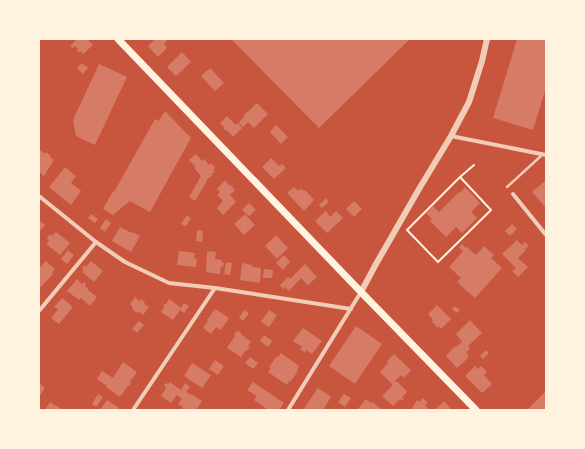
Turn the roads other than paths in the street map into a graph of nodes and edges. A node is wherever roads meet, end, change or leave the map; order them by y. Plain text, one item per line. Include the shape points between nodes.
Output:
1 (118, 39) edge
2 (487, 39) edge
3 (450, 136) junction
4 (544, 155) edge
5 (507, 187) dead end
6 (513, 194) dead end
7 (39, 196) edge
8 (546, 235) edge
9 (96, 242) junction
10 (215, 288) junction
11 (361, 292) junction
12 (351, 309) junction
13 (39, 311) edge
14 (133, 410) edge
15 (288, 410) edge
16 (476, 410) edge

1 - 11 main road
2 - 3 street via 469,102
3 - 4 street
3 - 11 street
4 - 5 lane
6 - 8 street
7 - 9 street
9 - 10 street via 125,262 169,283
9 - 13 street
10 - 12 street
10 - 14 street
11 - 12 street
11 - 16 main road
12 - 15 street

